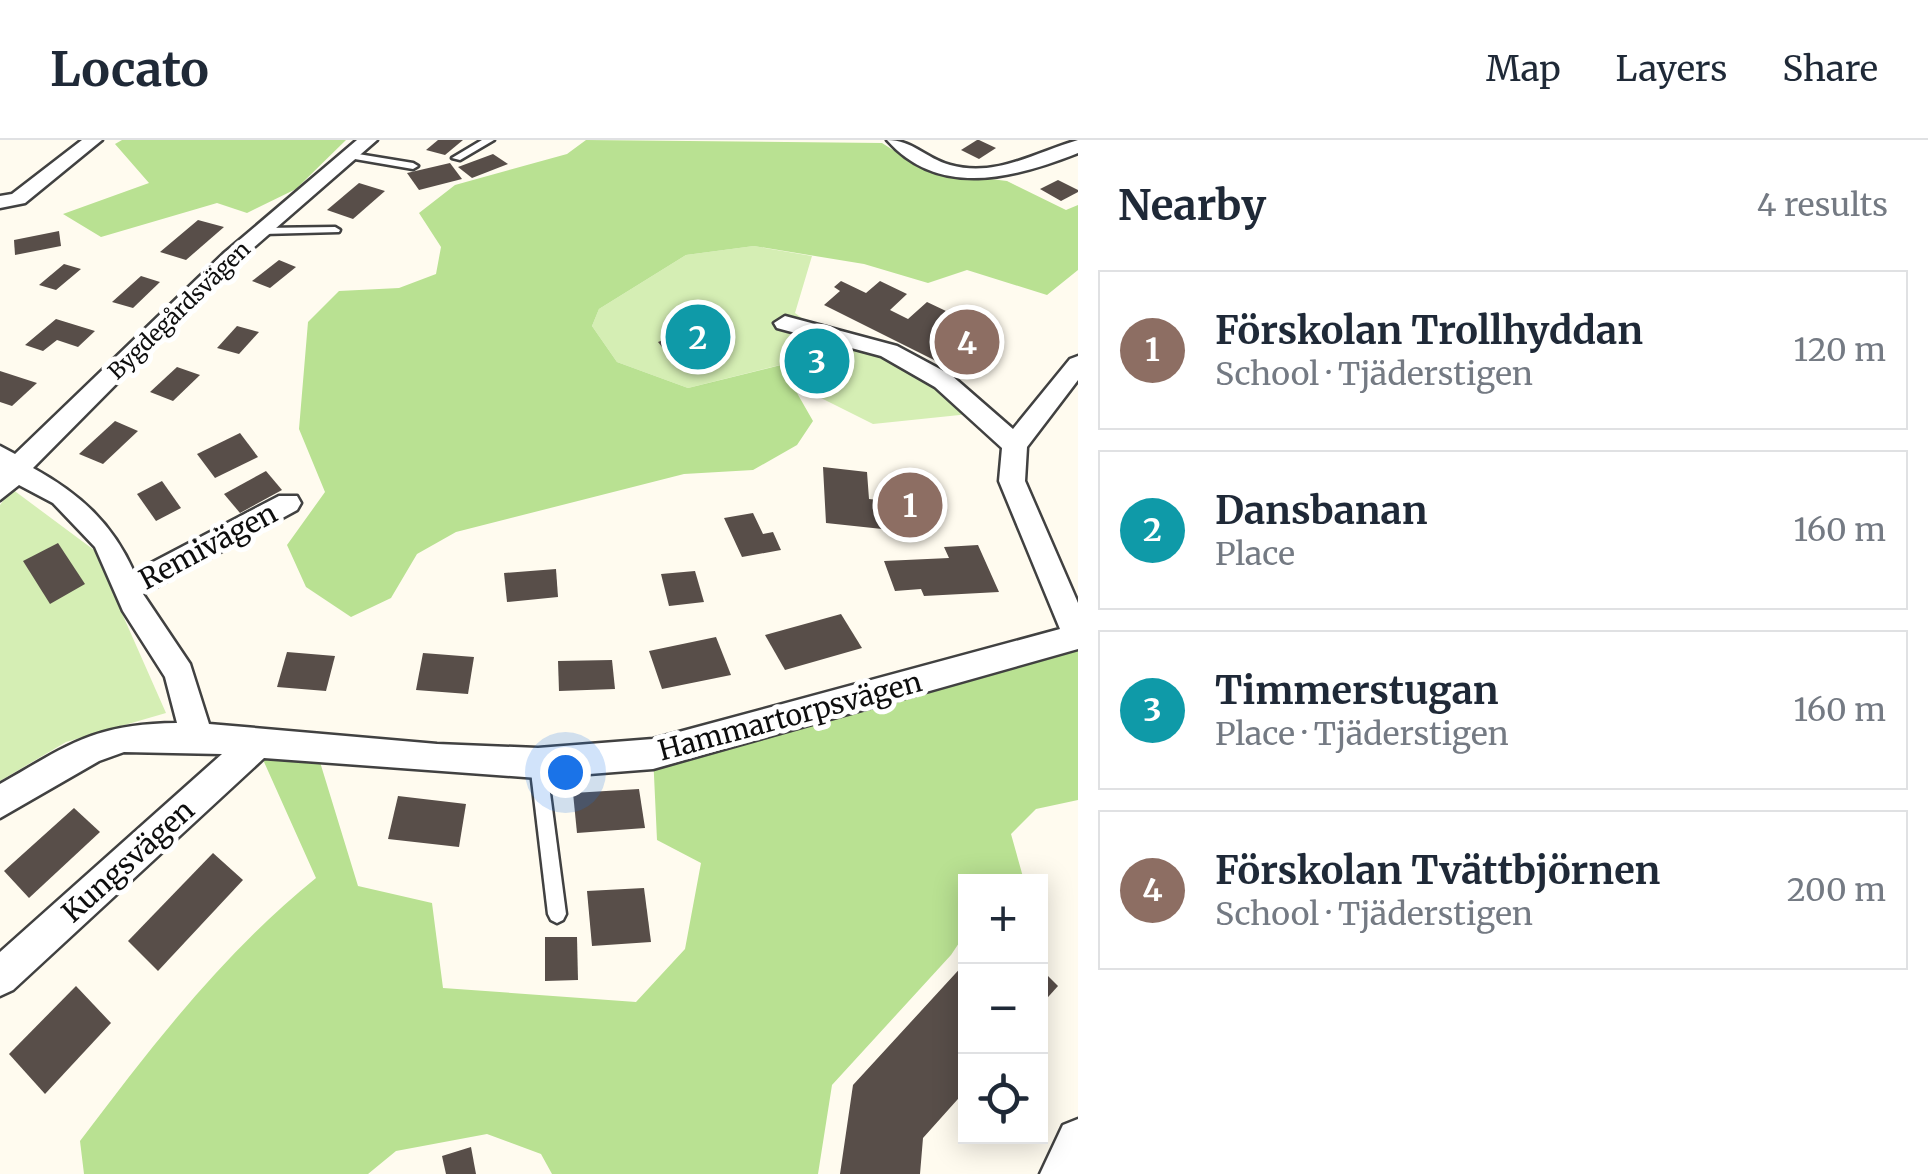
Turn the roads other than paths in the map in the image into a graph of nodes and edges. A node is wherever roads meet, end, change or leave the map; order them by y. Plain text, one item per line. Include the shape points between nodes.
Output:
1 (93, 140) edge
2 (490, 140) edge
3 (896, 140) edge
4 (1078, 146) edge
5 (360, 148) edge
6 (457, 158) dead end
7 (413, 166) dead end
8 (0, 202) edge
9 (335, 230) dead end
10 (263, 231) junction
11 (785, 323) dead end
12 (1077, 367) edge
13 (1015, 445) junction
14 (5, 472) edge
15 (288, 502) dead end
16 (128, 589) junction
17 (1078, 637) edge
18 (197, 736) junction
19 (256, 744) junction
20 (538, 762) junction
21 (0, 802) edge
22 (557, 914) dead end
23 (0, 977) edge
24 (1078, 1140) edge
25 (1062, 1174) edge

1 - 8 street via 18,199
2 - 6 lane
3 - 4 street via 919,162 968,174 1015,173
5 - 7 lane
5 - 10 street, Bygdegårdsvägen
9 - 10 lane
10 - 14 street, Bygdegårdsvägen
11 - 13 street via 889,351 942,381
12 - 13 street
13 - 17 street via 1012,481
14 - 16 street via 62,496 106,541
15 - 16 street, Remivägen
16 - 18 street via 179,674
17 - 20 street, Hammartorpsvägen via 652,754
18 - 19 street, Hammartorpsvägen
18 - 21 street, Hammartorpsvägen via 124,738 90,749
19 - 20 street, Hammartorpsvägen
19 - 23 street, Kungsvägen
20 - 22 lane
24 - 25 street

